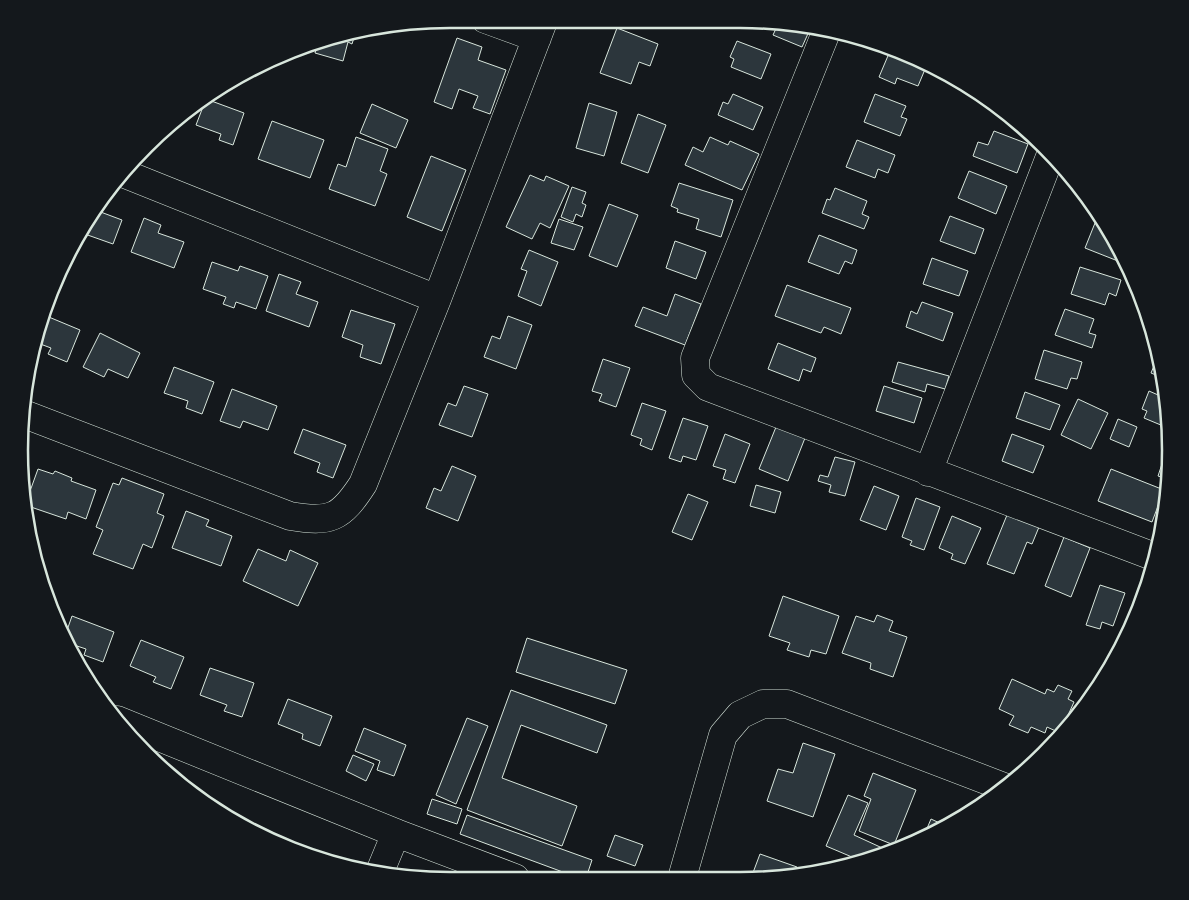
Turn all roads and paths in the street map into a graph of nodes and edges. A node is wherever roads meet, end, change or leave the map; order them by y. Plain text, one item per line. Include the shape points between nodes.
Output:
1 (540, 29) edge
2 (824, 37) edge
3 (1048, 162) edge
4 (128, 176) edge
5 (437, 299) junction
6 (29, 416) edge
7 (928, 472) junction
8 (1148, 554) edge
9 (130, 726) edge
10 (997, 784) edge
11 (396, 833) junction
12 (382, 867) edge
13 (499, 872) edge
14 (684, 872) edge

1 - 5 street
2 - 7 street via 695,358 696,375 708,387
3 - 7 street
4 - 5 street
5 - 6 street via 363,484 336,516 314,520 290,516
7 - 8 street
9 - 11 street
10 - 14 street via 787,704 763,704 740,715 723,735
11 - 12 street
11 - 13 street

